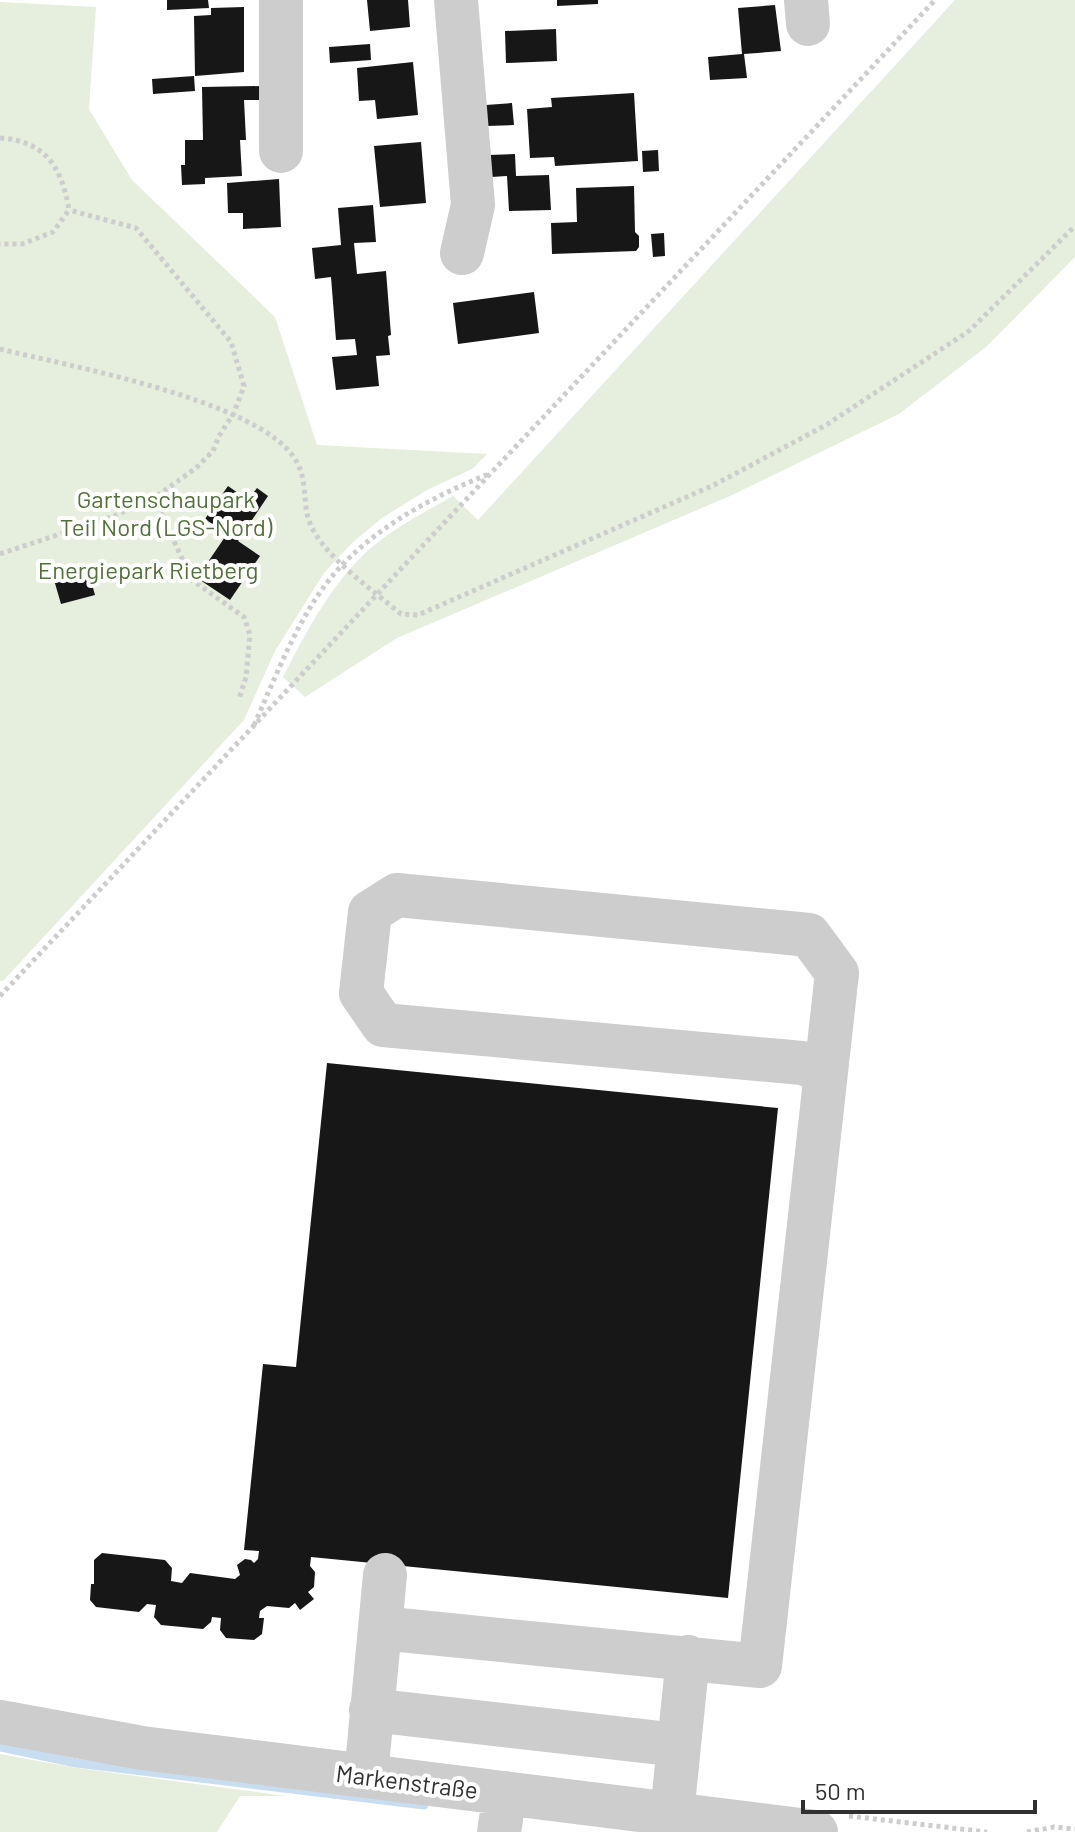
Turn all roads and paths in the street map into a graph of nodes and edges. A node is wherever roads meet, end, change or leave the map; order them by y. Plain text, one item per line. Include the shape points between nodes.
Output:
1 (281, 0) edge
2 (456, 0) edge
3 (935, 0) edge
4 (0, 138) edge
5 (281, 151) dead end
6 (69, 210) junction
7 (1075, 226) edge
8 (0, 244) edge
9 (462, 253) dead end
10 (0, 349) edge
11 (234, 413) junction
12 (489, 474) junction
13 (154, 498) junction
14 (0, 554) edge
15 (376, 594) junction
16 (239, 699) dead end
17 (254, 725) junction
18 (0, 996) edge
19 (826, 1072) junction
20 (385, 1575) dead end
21 (380, 1628) junction
22 (688, 1657) junction
23 (371, 1710) junction
24 (0, 1722) edge
25 (678, 1745) junction
26 (366, 1776) junction
27 (672, 1814) junction
28 (497, 1820) edge
29 (1075, 1829) edge
30 (816, 1832) edge
31 (1027, 1832) edge

1 - 5 street
2 - 9 street via 473,205
3 - 12 path
4 - 6 path via 29,142 52,161
6 - 8 path via 53,232 22,244
6 - 11 path via 136,228 195,297 231,342 244,386
7 - 15 path via 969,331 826,425 714,485 418,615 401,614
10 - 11 path
11 - 13 path via 213,451
11 - 15 path via 280,442 294,458 313,529
12 - 15 path
12 - 17 path, bridge via 405,515 343,564 297,632
13 - 14 path
13 - 16 path via 192,580 244,617 250,635
15 - 17 path
17 - 18 path
19 - 19 street via 837,973 809,935 397,895 370,912 361,993 383,1025 802,1063
19 - 22 street via 760,1666
20 - 21 street
21 - 22 street
21 - 23 street
22 - 25 street
23 - 25 street
23 - 26 street
24 - 26 street, Markenstraße via 142,1748
25 - 27 street
26 - 28 street, Markenstraße
27 - 28 street, Markenstraße
27 - 30 street, Markenstraße
29 - 31 path

